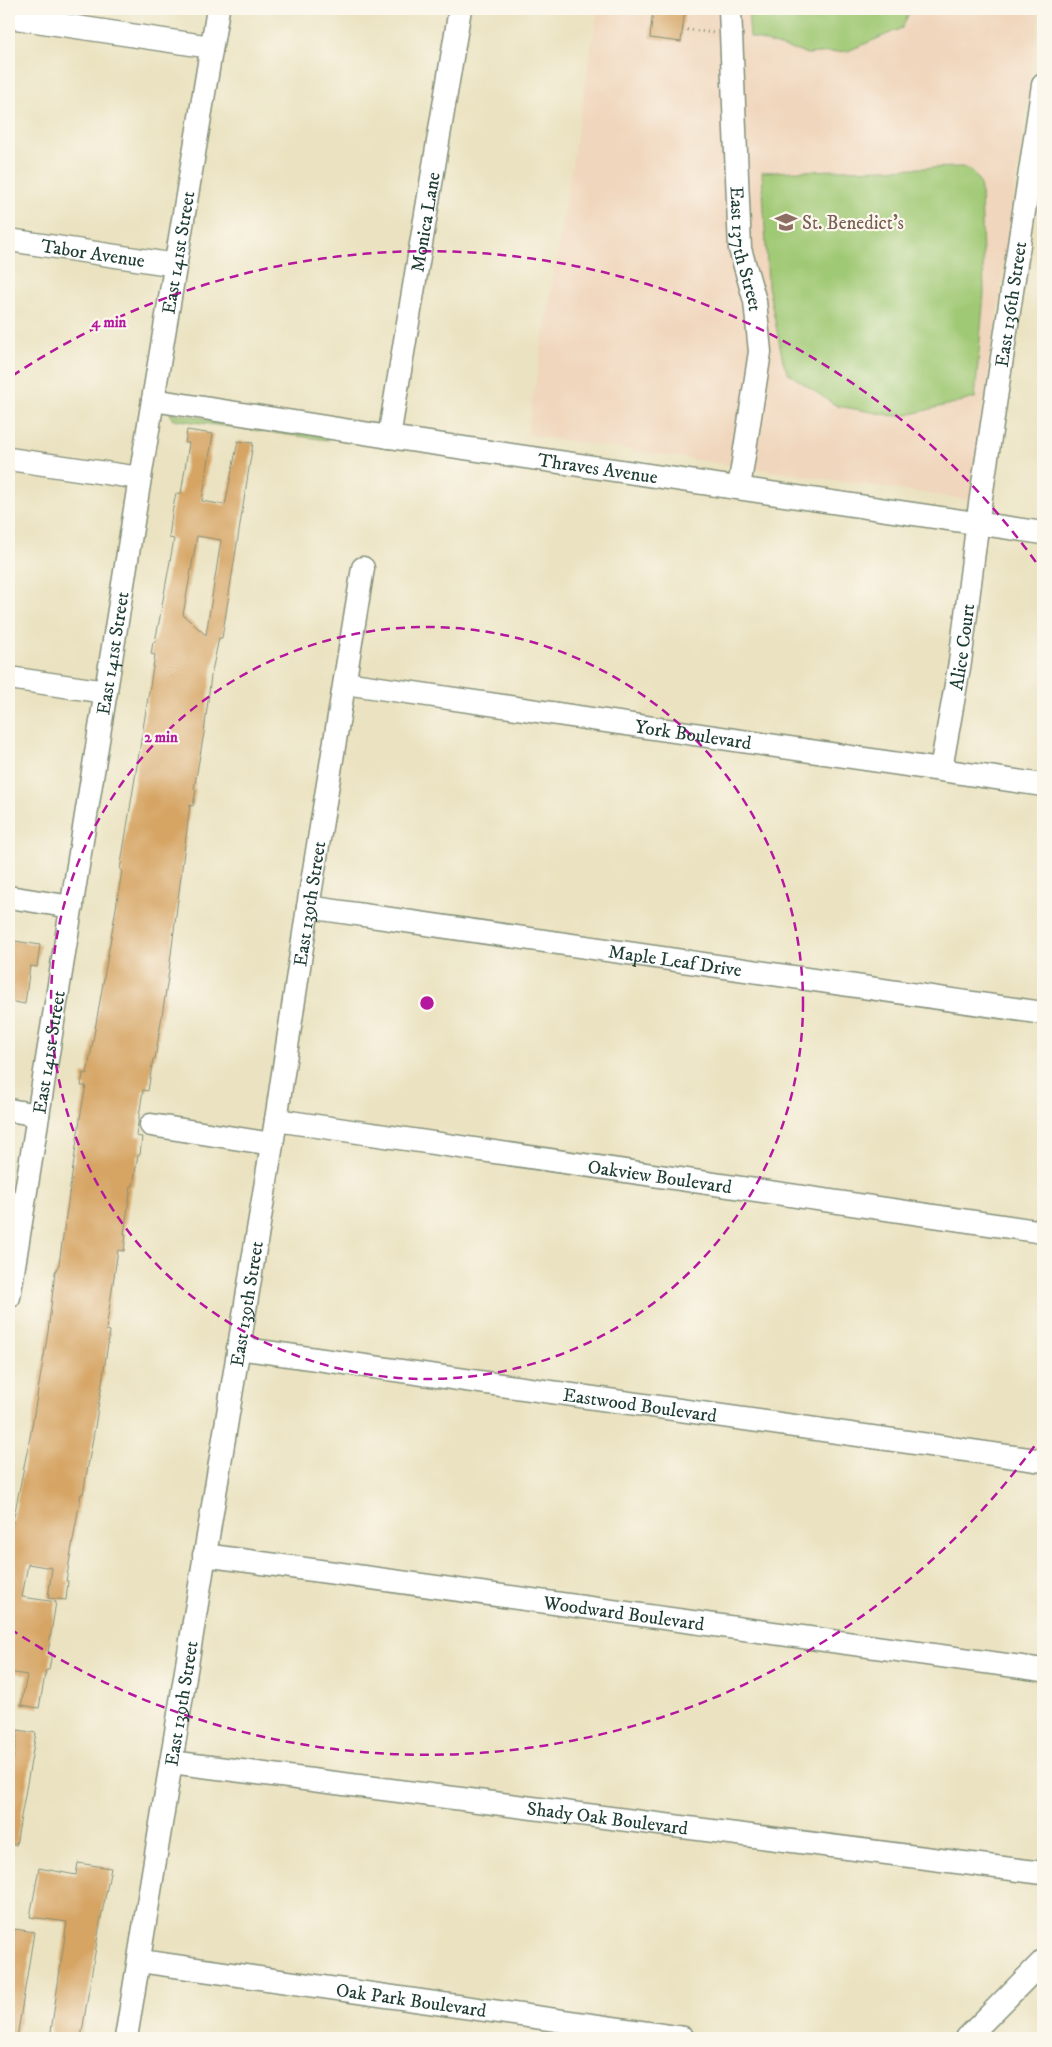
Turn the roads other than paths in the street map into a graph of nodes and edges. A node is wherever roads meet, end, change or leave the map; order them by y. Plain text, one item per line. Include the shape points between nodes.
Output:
1 (218, 9) edge
2 (460, 9) edge
3 (730, 9) edge
4 (9, 17) edge
5 (211, 47) junction
6 (1043, 85) edge
7 (1039, 144) edge
8 (9, 240) edge
9 (176, 265) junction
10 (154, 400) junction
11 (389, 437) junction
12 (9, 458) edge
13 (140, 478) junction
14 (739, 488) junction
15 (978, 524) junction
16 (1043, 533) edge
17 (363, 568) dead end
18 (9, 678) edge
19 (345, 683) junction
20 (106, 692) junction
21 (941, 769) junction
22 (1043, 784) edge
23 (9, 897) edge
24 (72, 907) junction
25 (308, 907) junction
26 (1043, 1013) edge
27 (9, 1110) edge
28 (38, 1115) junction
29 (276, 1120) junction
30 (151, 1125) dead end
31 (272, 1144) junction
32 (1043, 1232) edge
33 (9, 1296) edge
34 (238, 1348) junction
35 (1043, 1461) edge
36 (204, 1555) junction
37 (1043, 1670) edge
38 (171, 1762) junction
39 (1043, 1872) edge
40 (140, 1961) junction
41 (1043, 1961) edge
42 (126, 2038) edge
43 (683, 2038) edge
44 (967, 2038) edge

1 - 5 street, East 141st Street
2 - 11 street, Monica Lane
3 - 14 street, East 137th Street via 740,249 755,301 760,352
4 - 5 street
5 - 9 street, East 141st Street
6 - 7 street, East 136th Street
7 - 15 street, East 136th Street
8 - 9 street, Tabor Avenue
9 - 10 street, East 141st Street
10 - 11 street, Thraves Avenue
10 - 13 street, East 141st Street
11 - 14 street, Thraves Avenue
12 - 13 street
13 - 20 street, East 141st Street
14 - 15 street, Thraves Avenue
15 - 16 street, Thraves Avenue
15 - 21 street, Alice Court via 960,662
17 - 19 street, East 139th Street
18 - 20 street
19 - 21 street, York Boulevard
19 - 25 street, East 139th Street
20 - 24 street, East 141st Street
21 - 22 street, York Boulevard
23 - 24 street
24 - 28 street, East 141st Street
25 - 26 street, Maple Leaf Drive
25 - 29 street, East 139th Street
27 - 28 street
28 - 33 street, East 141st Street
29 - 31 street, East 139th Street
29 - 32 street, Oakview Boulevard
30 - 31 street
31 - 34 street, East 139th Street
34 - 35 street, Eastwood Boulevard
34 - 36 street, East 139th Street
36 - 37 street, Woodward Boulevard
36 - 38 street, East 139th Street
38 - 39 street, Shady Oak Boulevard
38 - 40 street, East 139th Street
40 - 42 street, East 139th Street
40 - 43 street, Oak Park Boulevard
41 - 44 street

